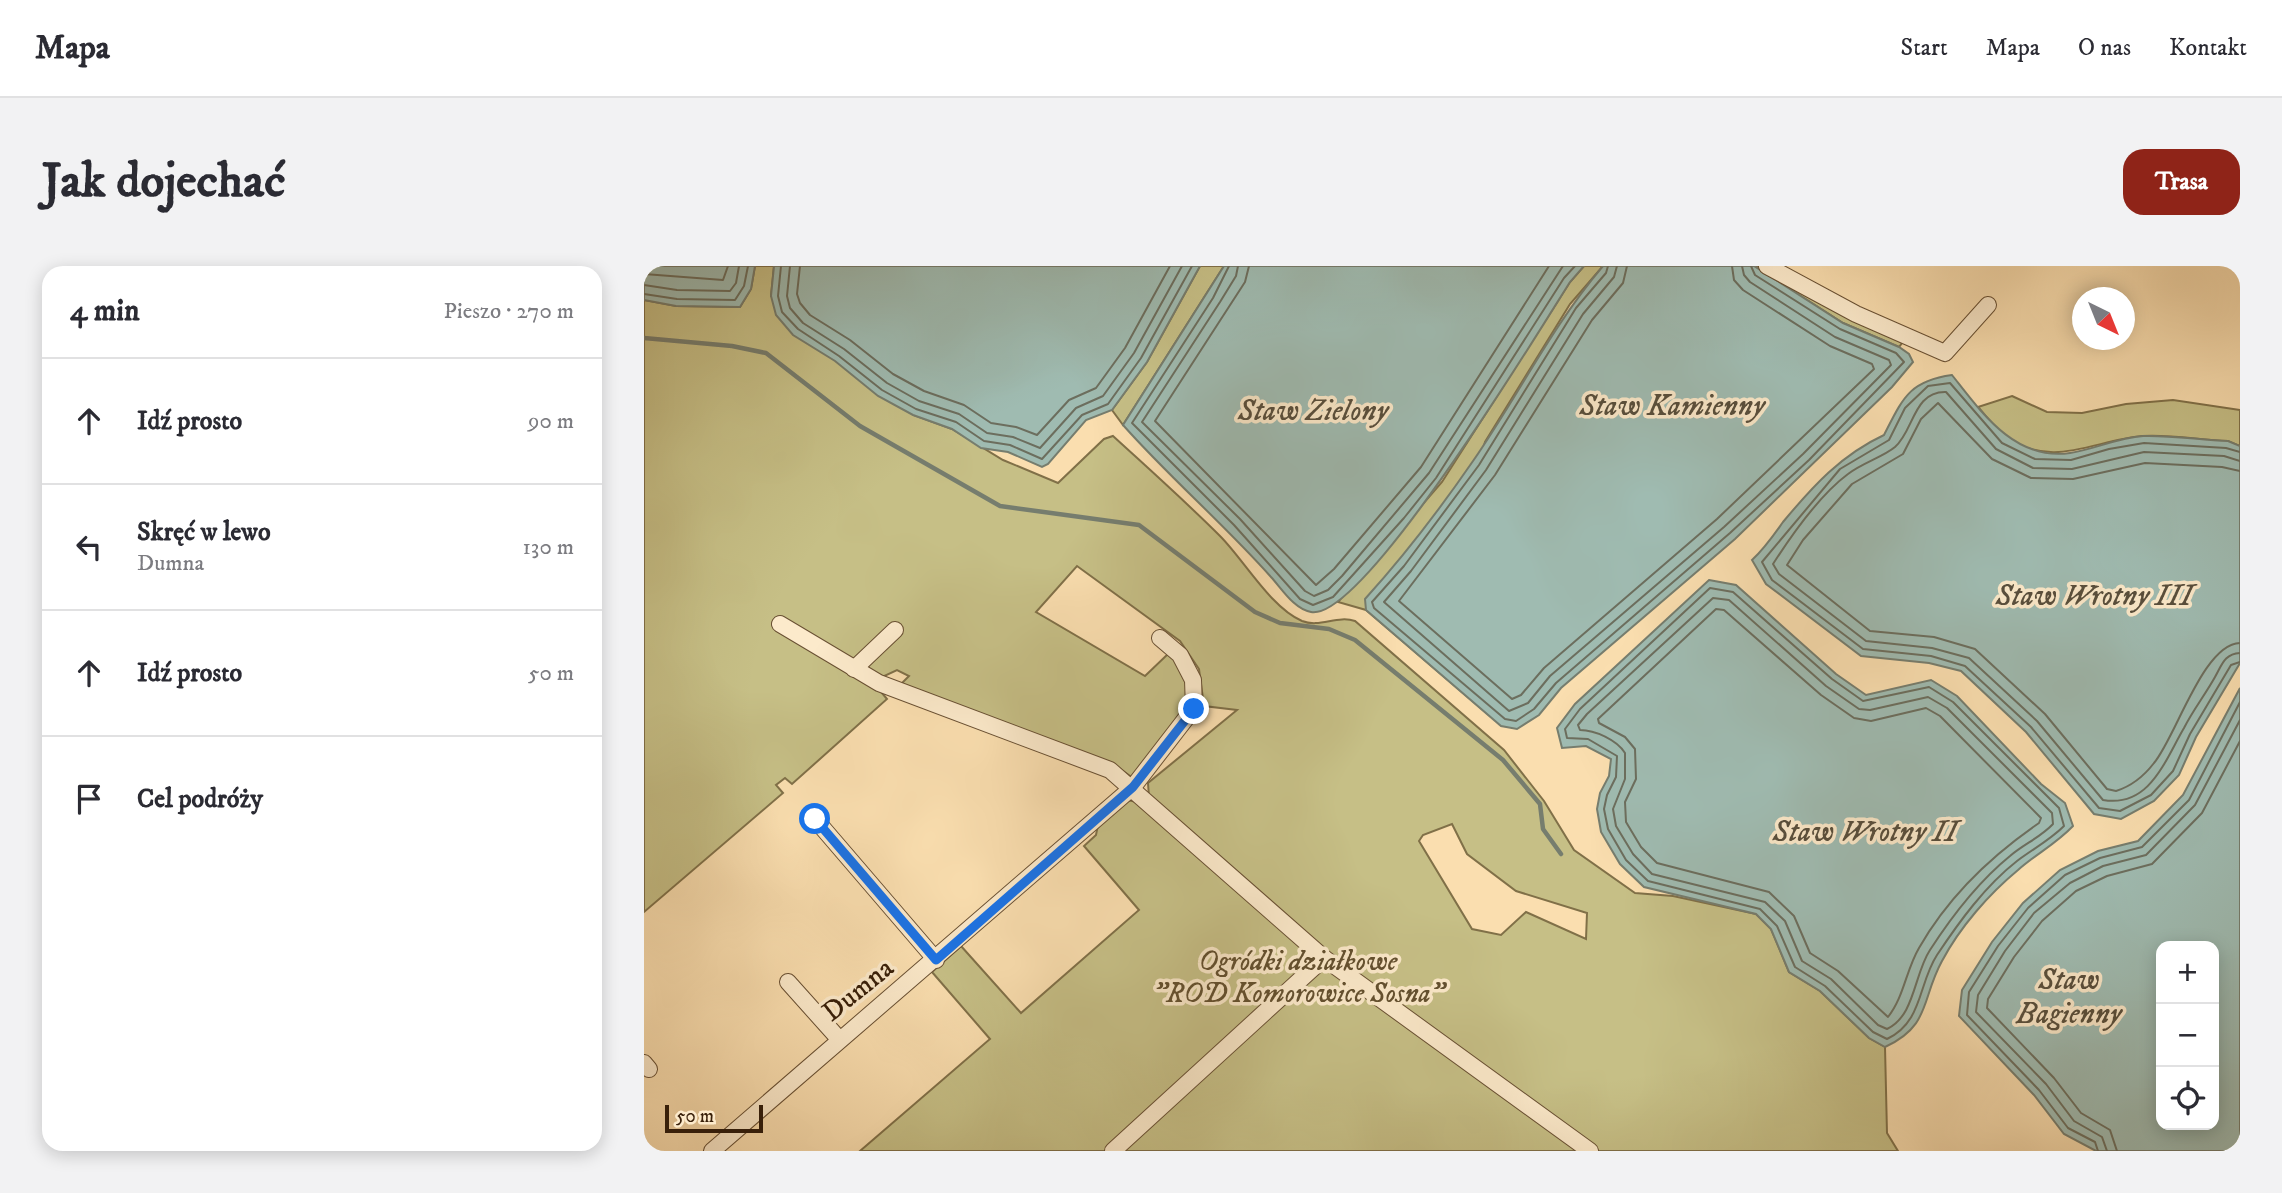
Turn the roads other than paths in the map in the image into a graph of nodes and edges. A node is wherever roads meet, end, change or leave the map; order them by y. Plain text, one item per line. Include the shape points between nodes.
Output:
1 (1767, 266) edge
2 (1988, 305) dead end
3 (780, 624) dead end
4 (895, 630) dead end
5 (1160, 638) dead end
6 (854, 669) junction
7 (1133, 787) junction
8 (815, 819) dead end
9 (1324, 958) junction
10 (936, 960) junction
11 (788, 982) dead end
12 (839, 1039) junction
13 (712, 1151) edge
14 (1113, 1151) edge
15 (1590, 1151) edge

1 - 2 street via 1856,314 1945,353
3 - 6 street
4 - 6 street
5 - 7 street, Dumna via 1180,655 1193,680 1194,709
6 - 7 street via 898,691 1110,770
7 - 9 street
7 - 10 street, Dumna
8 - 10 street
9 - 14 street
9 - 15 street
10 - 12 street, Dumna
11 - 12 street
12 - 13 street, Dumna

